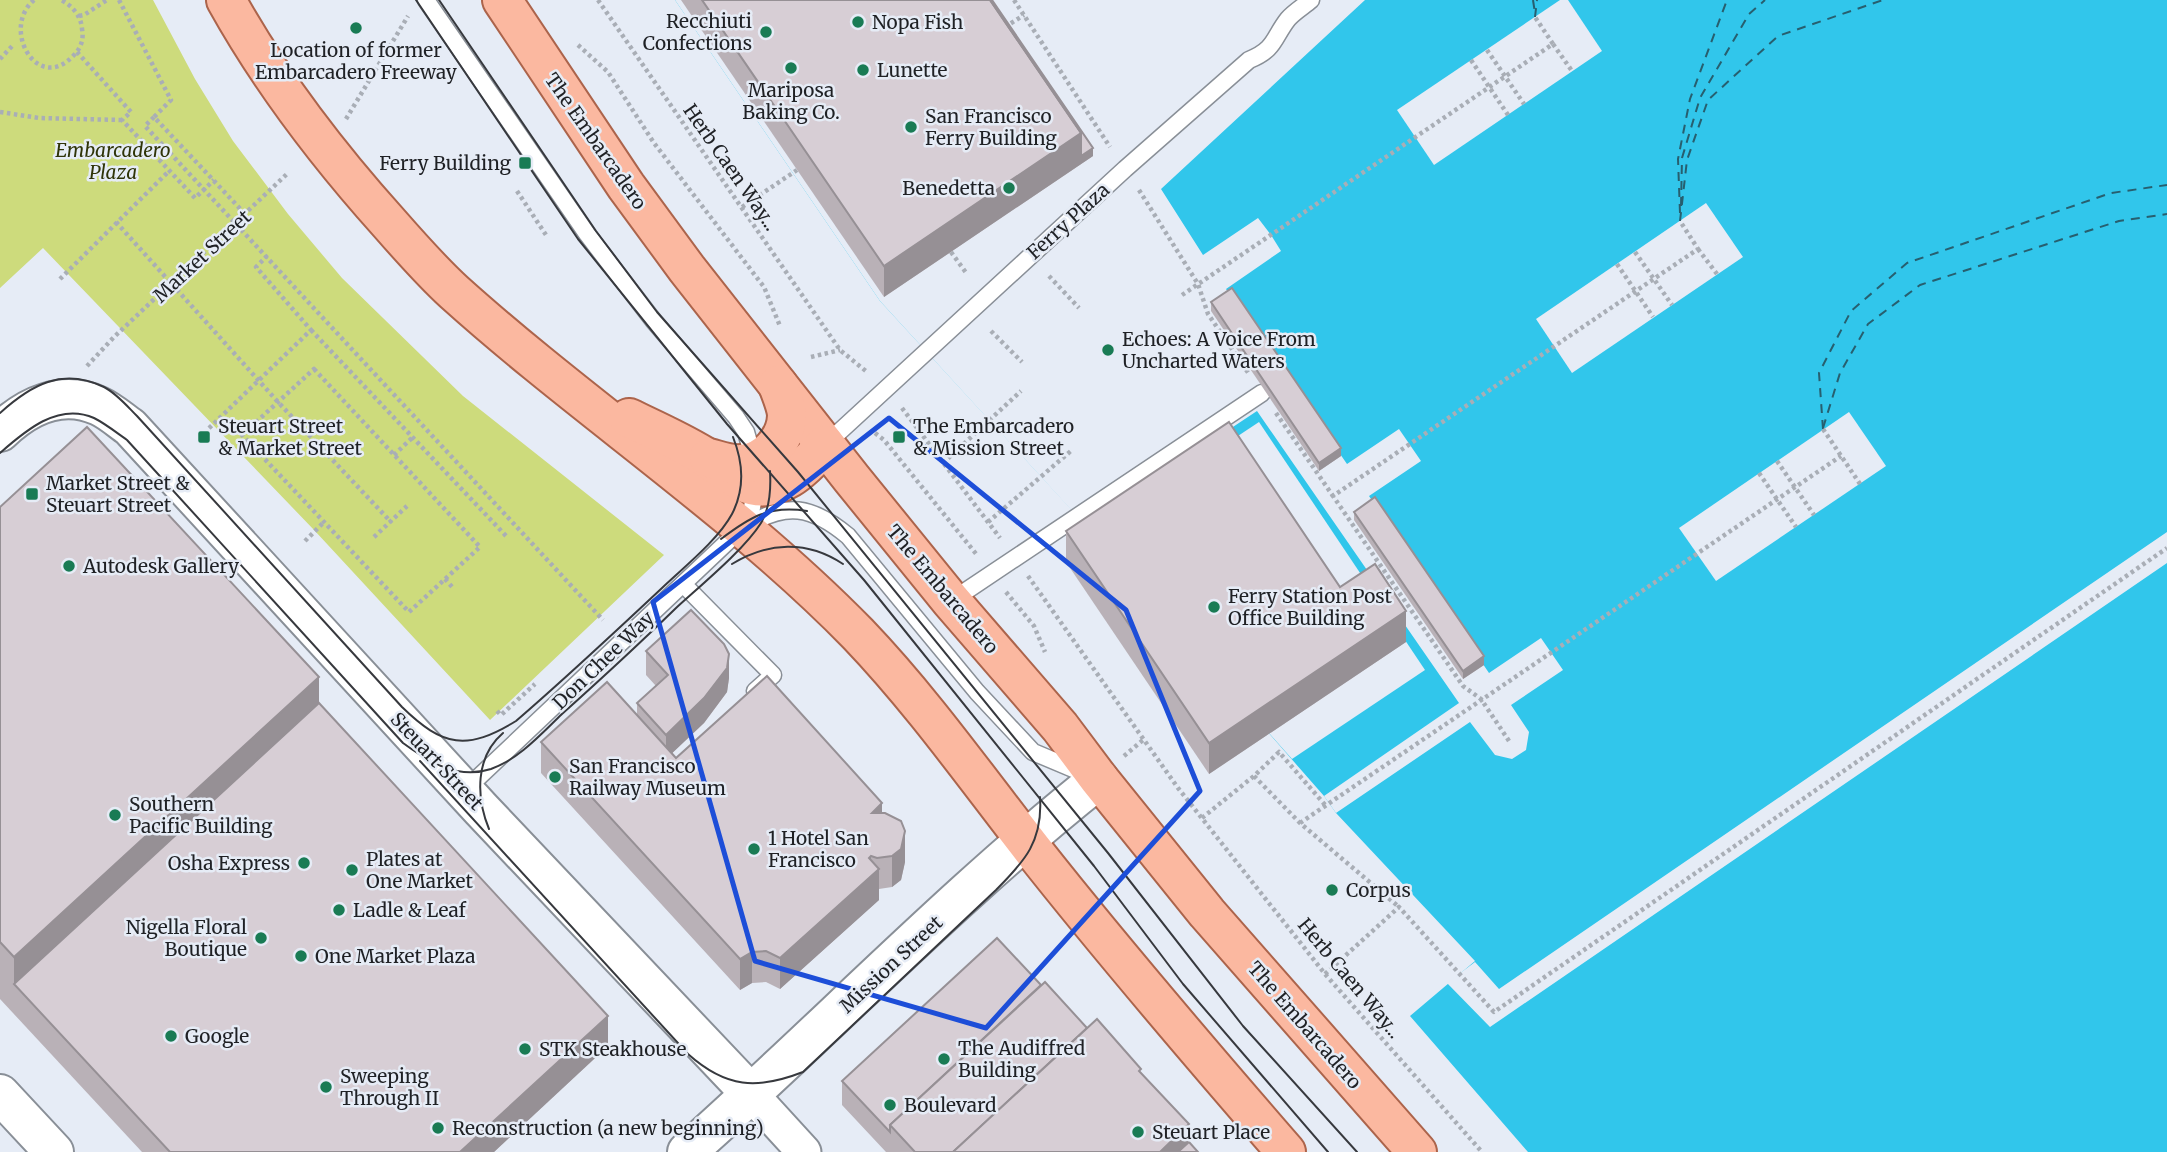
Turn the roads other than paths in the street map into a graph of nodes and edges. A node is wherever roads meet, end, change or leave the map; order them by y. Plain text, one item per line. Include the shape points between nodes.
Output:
1 (226, 0) edge
2 (426, 0) edge
3 (502, 0) edge
4 (1311, 0) edge
5 (778, 385) junction
6 (572, 390) junction
7 (1262, 393) dead end
8 (0, 432) edge
9 (825, 445) junction
10 (755, 474) junction
11 (742, 528) junction
12 (683, 584) junction
13 (951, 601) junction
14 (743, 703) edge
15 (1108, 770) junction
16 (464, 791) junction
17 (1026, 840) junction
18 (0, 1094) edge
19 (751, 1094) junction
20 (54, 1152) edge
21 (687, 1152) edge
22 (804, 1152) edge
23 (1286, 1152) edge
24 (1417, 1152) edge

1 - 6 main road via 279,86 380,213 452,290
2 - 10 lane via 596,246 736,417 746,432
3 - 5 main road, The Embarcadero via 626,186
4 - 9 lane, Ferry Plaza via 1288,19 1269,48 1249,60 1125,169
5 - 9 main road, The Embarcadero
5 - 10 main road via 787,414 784,432
6 - 10 main road via 685,445 742,481
6 - 11 main road
7 - 13 lane
8 - 16 street, Steuart Street via 38,404 55,400 84,400 130,427
9 - 10 main road via 790,479 771,485
9 - 13 main road, The Embarcadero
10 - 11 lane via 750,518
11 - 12 lane, Don Chee Way
11 - 15 lane via 764,515 790,511 829,520 848,536 1032,752
11 - 17 main road via 800,578 917,698
12 - 14 lane via 773,675
12 - 16 lane, Don Chee Way
13 - 15 main road, The Embarcadero via 1060,727
15 - 17 street, Mission Street
15 - 24 main road, The Embarcadero via 1207,913
16 - 19 street, Steuart Street
17 - 19 street, Mission Street
17 - 23 main road via 1160,1007
18 - 20 street
19 - 21 street, Mission Street
19 - 22 street, Steuart Street

